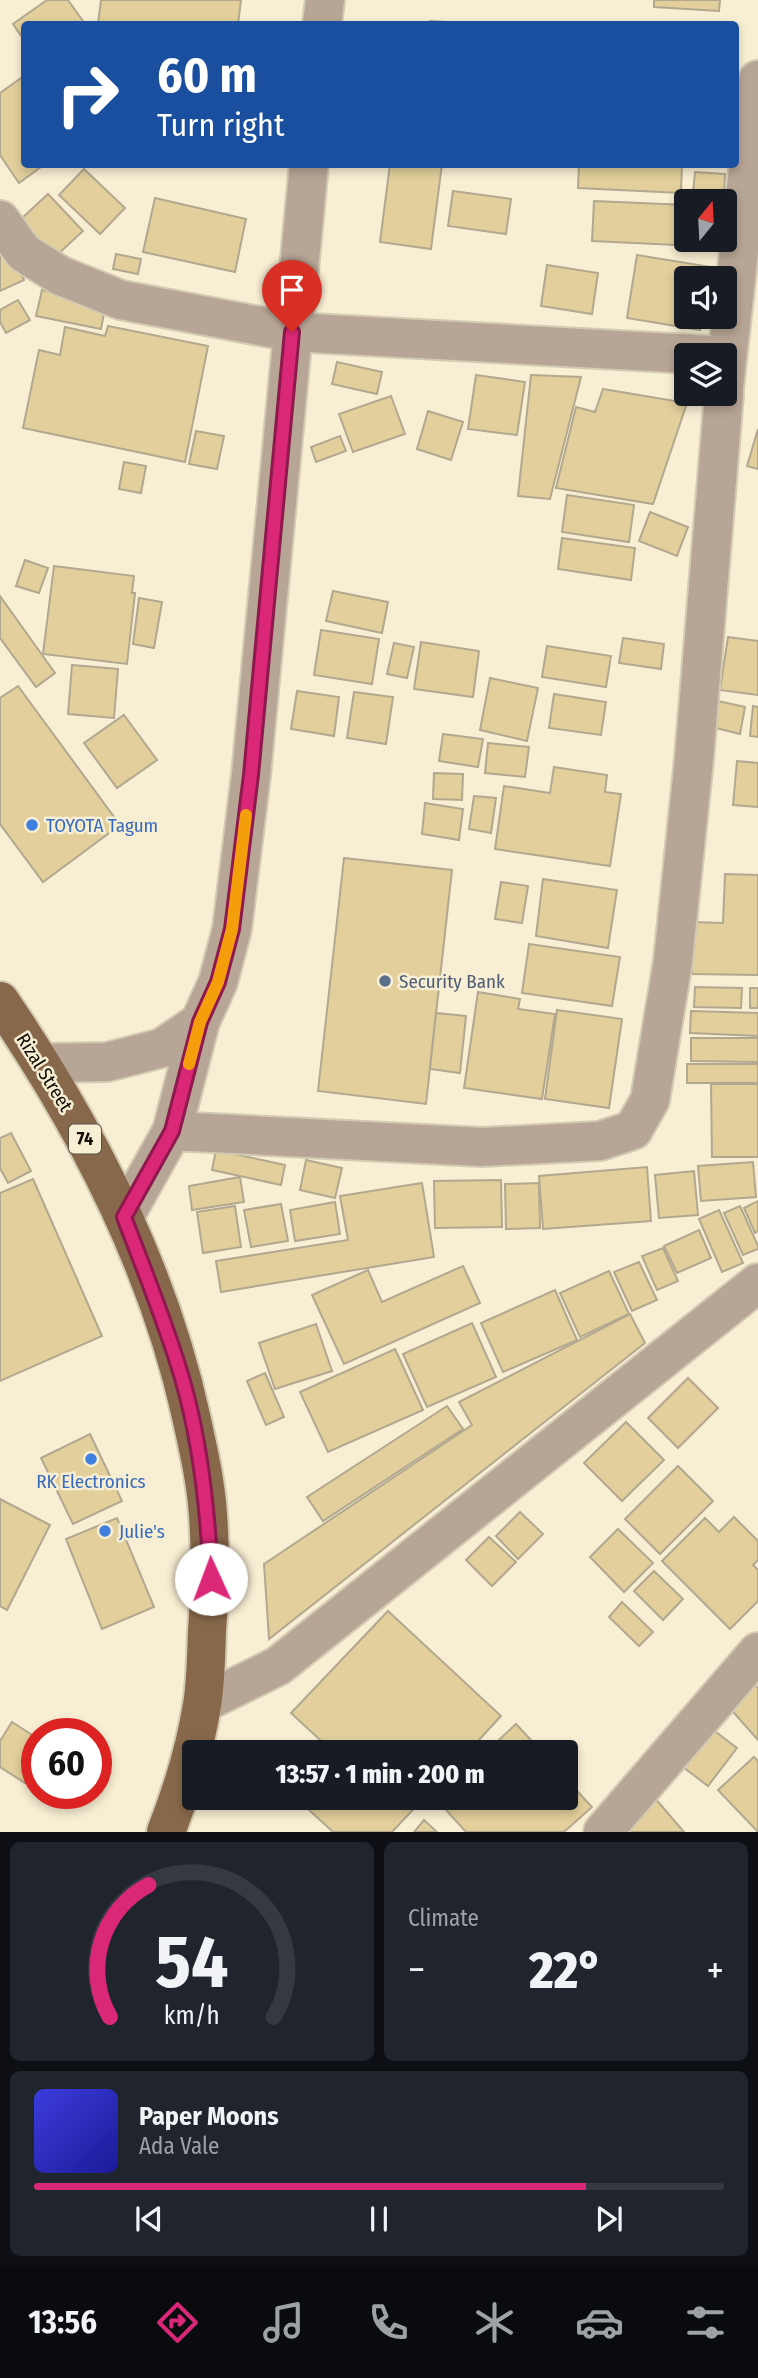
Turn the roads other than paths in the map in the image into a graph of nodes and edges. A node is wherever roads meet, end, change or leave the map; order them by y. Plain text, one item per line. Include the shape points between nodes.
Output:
1 (325, 0) edge
2 (323, 21) edge
3 (758, 80) edge
4 (309, 168) edge
5 (0, 220) edge
6 (292, 332) junction
7 (725, 343) edge
8 (674, 360) edge
9 (723, 406) edge
10 (0, 1001) edge
11 (200, 1022) junction
12 (42, 1063) junction
13 (172, 1131) junction
14 (124, 1217) junction
15 (758, 1283) edge
16 (758, 1652) edge
17 (203, 1703) junction
18 (166, 1832) edge
19 (603, 1832) edge

1 - 2 street
3 - 7 street
4 - 6 street
5 - 6 street via 24,253 61,276 121,300
6 - 8 street
6 - 11 street via 251,775 232,929 218,982
9 - 13 street via 673,961 650,1100 633,1130 600,1141 482,1147
10 - 12 main road, Rizal Street / 74
11 - 12 street via 162,1048 107,1062
11 - 13 street
12 - 14 main road, Rizal Street / 74
13 - 14 street
14 - 17 main road, Rizal Street / 74 via 161,1311 197,1442 208,1512 211,1579
15 - 17 street via 278,1666
16 - 19 street
17 - 18 main road, Rizal Street / 74

